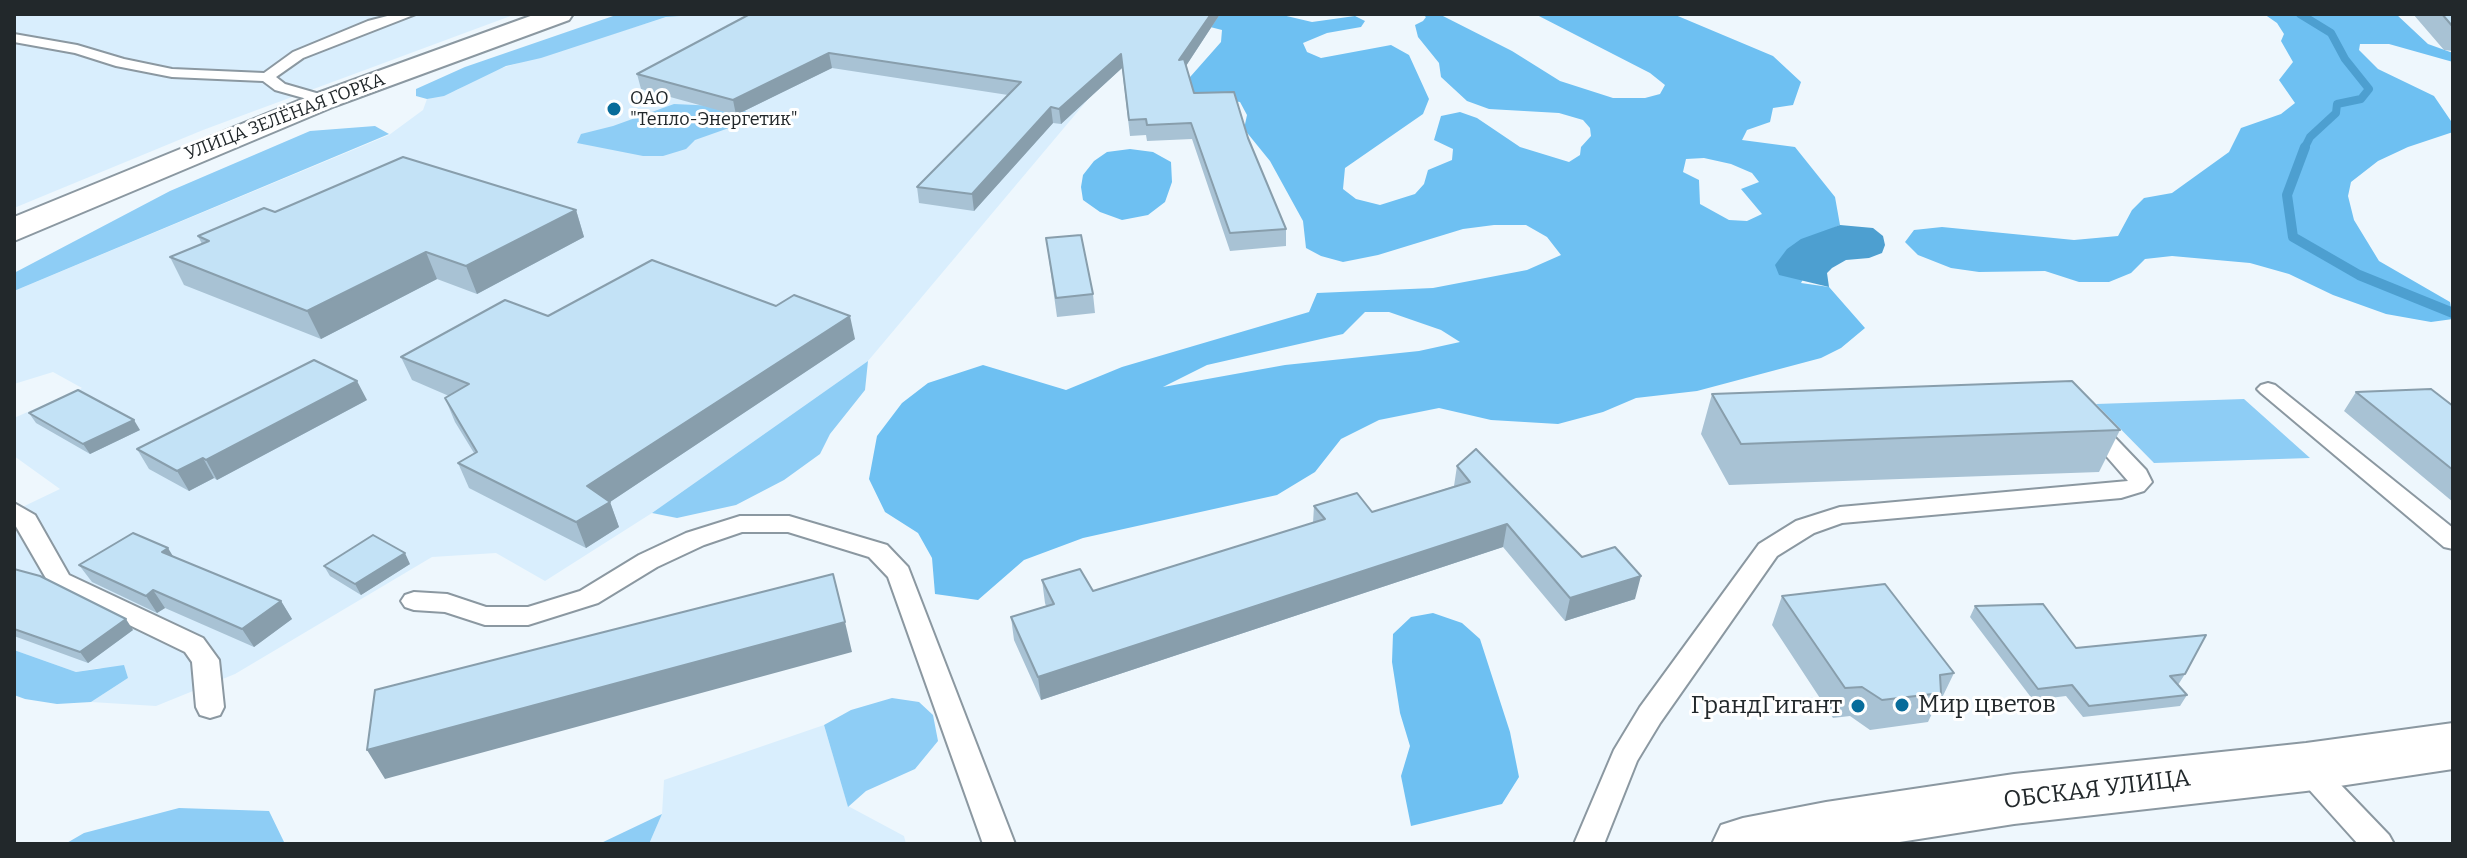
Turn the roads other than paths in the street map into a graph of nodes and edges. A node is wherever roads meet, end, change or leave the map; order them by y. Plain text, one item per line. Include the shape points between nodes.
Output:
1 (410, 14) edge
2 (560, 14) edge
3 (14, 38) edge
4 (267, 77) junction
5 (325, 100) junction
6 (14, 230) edge
7 (2268, 389) dead end
8 (2072, 406) edge
9 (14, 511) edge
10 (2453, 541) edge
11 (414, 601) dead end
12 (210, 707) dead end
13 (2453, 746) edge
14 (2306, 767) junction
15 (1589, 843) edge
16 (999, 844) edge
17 (1743, 844) edge
18 (2378, 844) edge

1 - 4 lane via 298,55
2 - 5 street, УЛИЦА ЗЕЛЁНАЯ ГОРКА
3 - 4 lane via 172,73
4 - 5 lane via 280,87
5 - 6 street, УЛИЦА ЗЕЛЁНАЯ ГОРКА
7 - 10 lane
8 - 15 lane via 2138,475 2136,486 1840,515 1781,539 1754,567 1650,715 1624,758
9 - 12 lane via 27,521 60,581 194,645 205,660
11 - 16 lane via 447,603 485,616 528,616 589,597 648,561 740,524 789,524 878,551 899,573
13 - 14 street, ОБСКАЯ УЛИЦА
14 - 17 street, ОБСКАЯ УЛИЦА via 2014,799
14 - 18 lane

